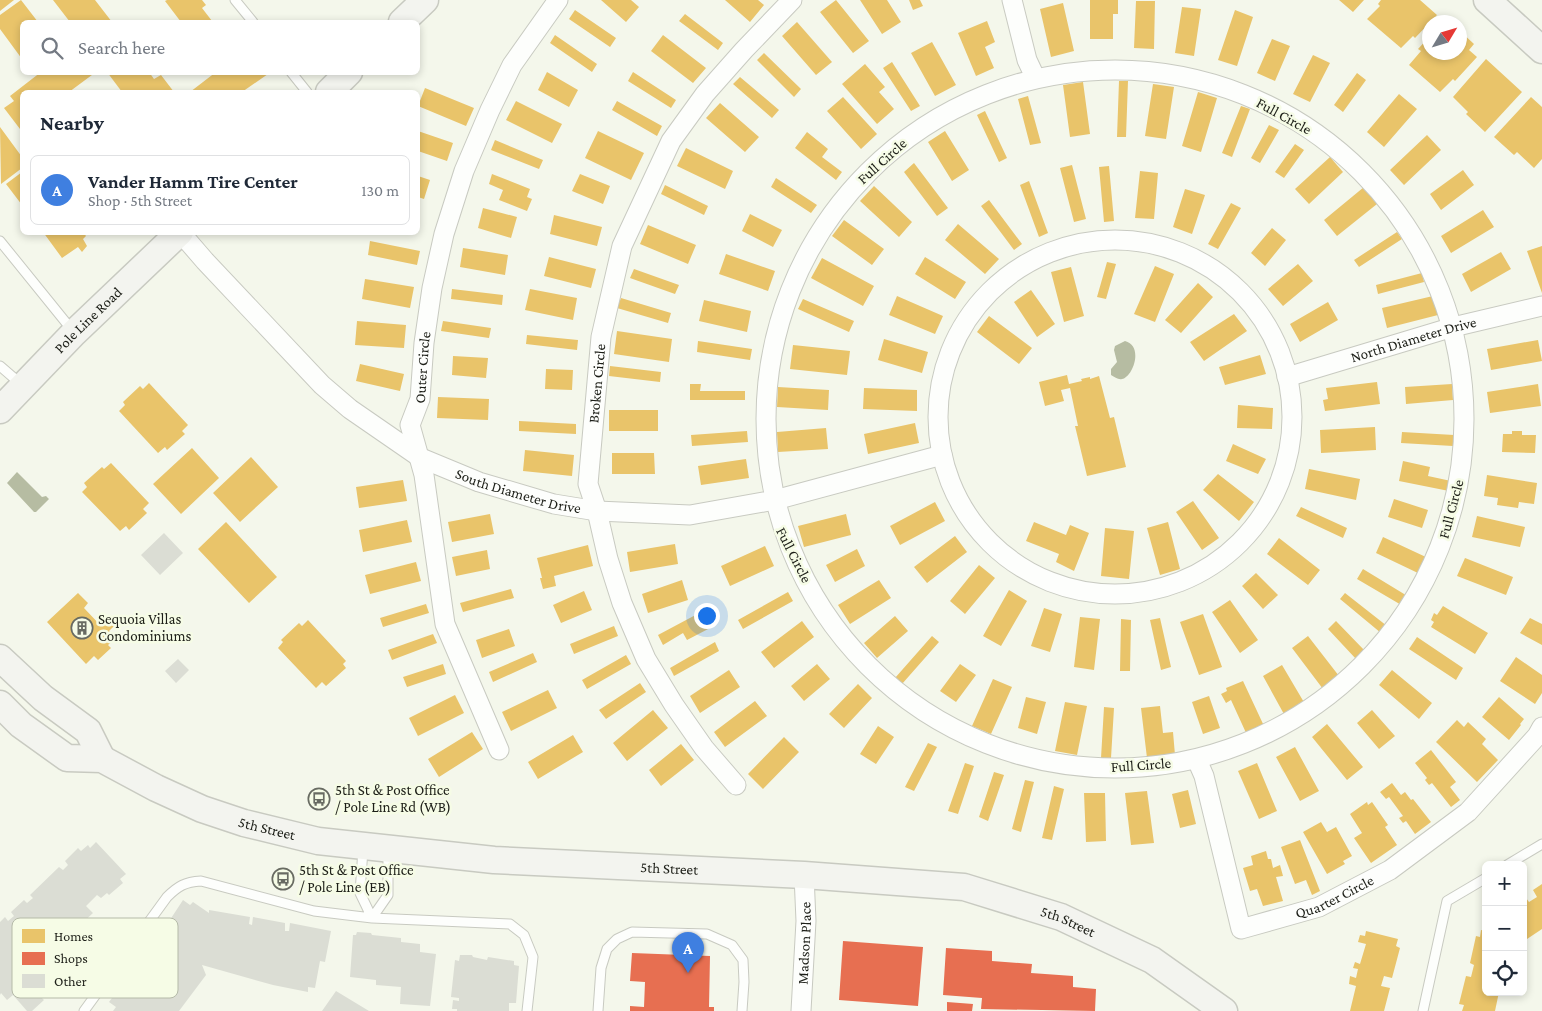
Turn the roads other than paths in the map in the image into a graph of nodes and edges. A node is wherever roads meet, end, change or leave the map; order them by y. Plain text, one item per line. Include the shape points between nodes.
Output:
1 (236, 0) edge
2 (425, 0) edge
3 (558, 0) edge
4 (792, 0) edge
5 (1012, 0) edge
6 (1487, 0) edge
7 (251, 20) edge
8 (404, 20) edge
9 (1542, 50) edge
10 (293, 75) edge
11 (346, 75) edge
12 (1035, 77) junction
13 (305, 90) edge
14 (331, 90) edge
15 (177, 235) edge
16 (182, 235) edge
17 (0, 241) edge
18 (1542, 306) edge
19 (1453, 327) junction
20 (74, 333) junction
21 (0, 366) edge
22 (1287, 378) junction
23 (11, 390) edge
24 (0, 410) edge
25 (942, 455) junction
26 (421, 458) junction
27 (775, 500) junction
28 (597, 511) junction
29 (0, 658) edge
30 (0, 704) edge
31 (1542, 727) edge
32 (499, 750) dead end
33 (102, 759) junction
34 (1197, 760) junction
35 (736, 785) dead end
36 (1542, 844) edge
37 (376, 848) junction
38 (1514, 861) edge
39 (804, 875) junction
40 (1482, 880) edge
41 (153, 918) edge
42 (372, 918) junction
43 (94, 998) edge
44 (84, 1011) edge
45 (527, 1011) edge
46 (598, 1011) edge
47 (742, 1011) edge
48 (801, 1011) edge
49 (1224, 1011) edge
50 (1423, 1011) edge

1 - 7 lane
2 - 8 main road
3 - 26 street, Outer Circle via 512,65 490,110 464,170 444,234 432,288 420,399 410,425
4 - 28 street, Broken Circle via 705,94 671,141 622,246 601,337 588,484
5 - 12 street via 1027,60
6 - 9 main road
10 - 13 lane
11 - 14 main road
12 - 19 street, Full Circle via 1111,68 1187,76 1260,100 1277,110 1326,140 1382,192 1425,256 1454,317
12 - 27 street, Full Circle via 961,104 895,146 839,202 829,218 798,269 773,343 765,422 765,480
15 - 20 main road, Pole Line Road
16 - 26 street, South Diameter Drive via 322,385
17 - 20 lane
18 - 19 street, North Diameter Drive
19 - 22 street, North Diameter Drive
19 - 34 street, Full Circle via 1461,345 1465,407 1460,487 1435,563 1395,632 1339,690 1272,733
20 - 23 main road, Pole Line Road
21 - 23 lane
22 - 25 street via 1273,337 1249,302 1217,272 1179,252 1138,241 1095,241 1053,250 1015,270 983,298 958,333 943,373 938,400
22 - 25 street via 1292,419 1287,460 1273,498 1250,533 1219,561 1183,581 1144,592 1102,594 1062,586 1024,569 991,544 969,518 952,488
23 - 24 main road, Pole Line Road
25 - 27 street, South Diameter Drive
26 - 28 street, South Diameter Drive via 479,482 554,504
26 - 32 street, Outer Circle via 445,624
27 - 28 street, South Diameter Drive via 690,515
27 - 34 street, Full Circle via 775,518 802,574 844,640 900,695 967,736 1041,762 1119,770
28 - 35 street, Broken Circle via 619,594 646,659 704,748
29 - 33 main road via 43,698 88,731
30 - 33 main road, 5th Street via 21,725 67,758
31 - 34 street, Quarter Circle via 1468,812 1390,870 1319,907 1242,928 1204,776
33 - 37 main road, 5th Street via 156,788 244,823 318,841
36 - 38 lane
37 - 39 main road, 5th Street via 494,860
37 - 42 lane via 360,893
37 - 42 lane via 388,895
39 - 48 street, Madson Place via 806,921
39 - 49 main road, 5th Street via 964,887 1061,916 1152,960
40 - 50 lane via 1447,901
41 - 42 lane via 178,886 201,881 314,911
42 - 45 lane via 510,924 524,934 534,957
43 - 44 lane
46 - 47 lane via 601,968 607,949 617,939 632,932 707,934 732,945 743,960

